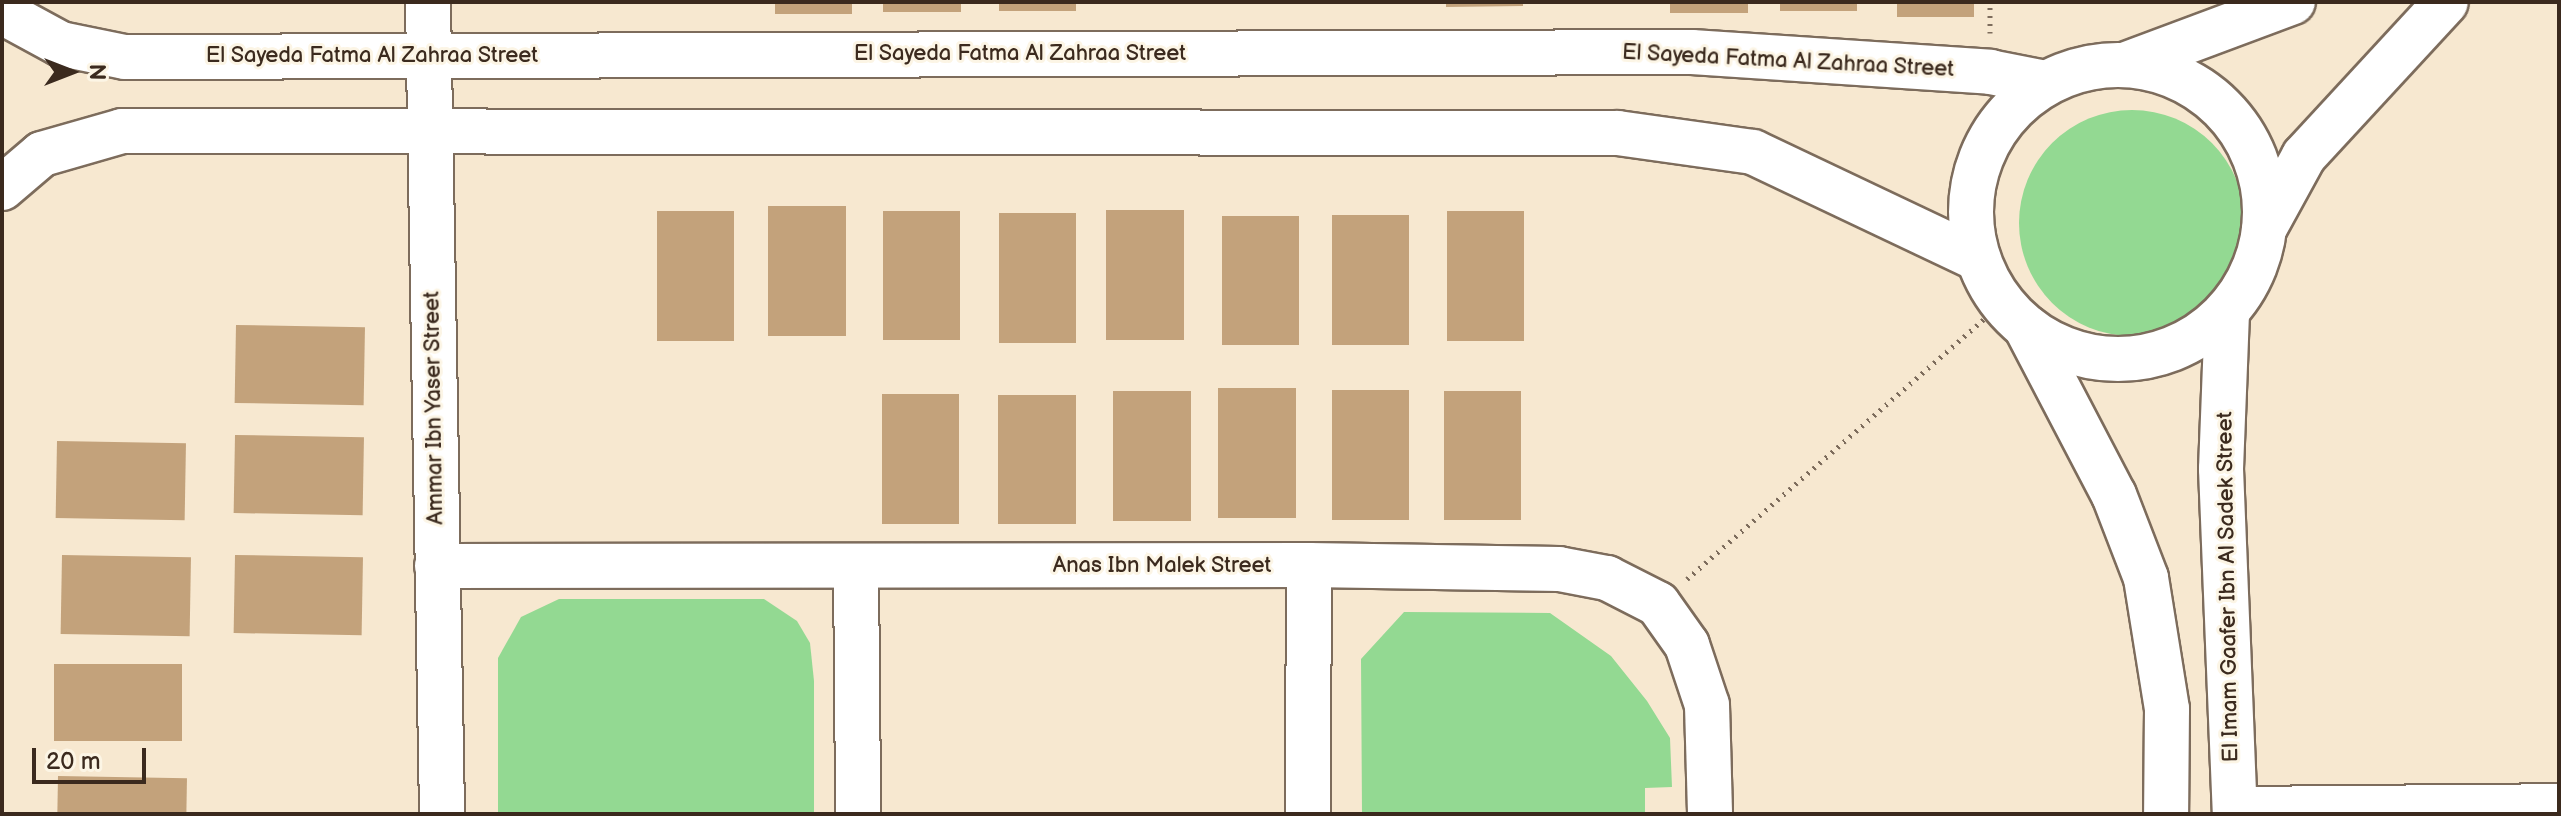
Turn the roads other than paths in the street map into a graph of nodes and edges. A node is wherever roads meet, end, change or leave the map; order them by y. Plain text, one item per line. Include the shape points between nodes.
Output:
1 (428, 2) edge
2 (2293, 2) edge
3 (2446, 2) edge
4 (2, 12) edge
5 (428, 56) junction
6 (2125, 65) junction
7 (2046, 83) junction
8 (429, 135) junction
9 (2, 188) edge
10 (2264, 229) junction
11 (1978, 259) junction
12 (2227, 313) junction
13 (2014, 315) junction
14 (1309, 565) junction
15 (437, 566) junction
16 (856, 567) junction
17 (2559, 806) edge
18 (2235, 812) edge
19 (442, 814) edge
20 (858, 814) edge
21 (1308, 814) edge
22 (1710, 814) edge
23 (2166, 814) edge

1 - 5 street, Ammar Ibn Yaser Street
2 - 6 street
3 - 10 street via 2304,156
4 - 5 street, El Sayeda Fatma Al Zahraa Street via 93,54
5 - 7 street, El Sayeda Fatma Al Zahraa Street via 1692,52 1990,72
5 - 8 street, Ammar Ibn Yaser Street
6 - 7 street
6 - 10 street via 2164,72 2230,116 2264,188
7 - 11 street via 1997,129 1981,159 1971,226
8 - 9 street via 122,131 42,154
8 - 11 street via 1631,134 1753,152
8 - 15 street, Ammar Ibn Yaser Street
10 - 12 street via 2252,274
11 - 13 street
12 - 13 street via 2192,340 2151,357 2107,360 2064,350
12 - 18 street, El Imam Gaafer Ibn Al Sadek Street via 2221,469
13 - 23 street via 2114,495 2146,578 2167,709
14 - 16 street, Anas Ibn Malek Street
14 - 21 street
14 - 22 street, Anas Ibn Malek Street via 1559,569 1607,578 1658,604 1687,645 1707,705
15 - 16 street, Anas Ibn Malek Street
15 - 19 street, Ammar Ibn Yaser Street
16 - 20 street
17 - 18 street

